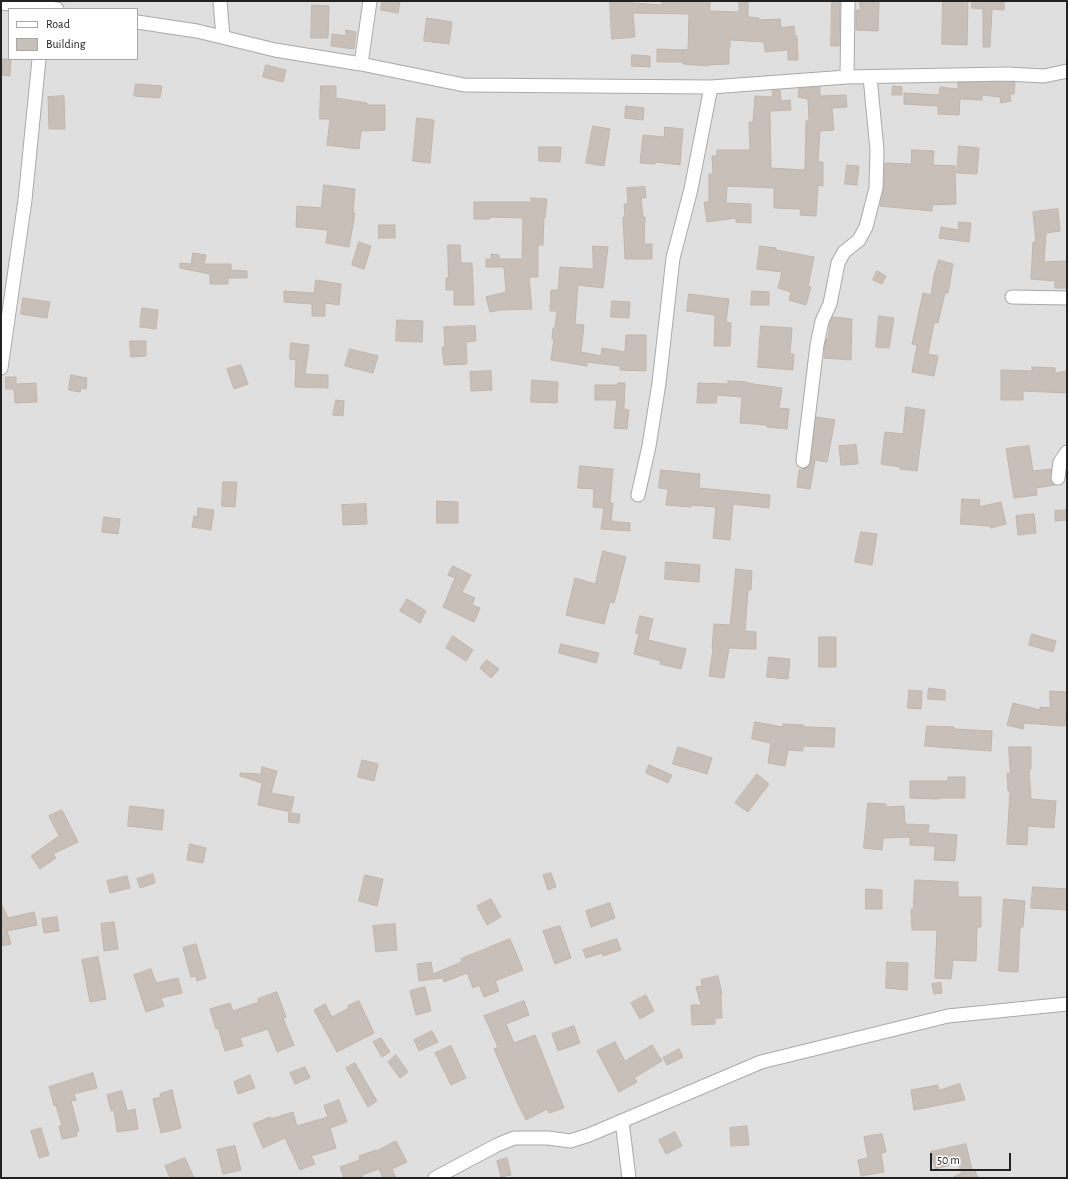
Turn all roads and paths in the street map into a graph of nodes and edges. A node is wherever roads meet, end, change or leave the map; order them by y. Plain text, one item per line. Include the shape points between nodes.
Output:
1 (220, 1) edge
2 (370, 1) edge
3 (848, 1) edge
4 (1, 3) edge
5 (47, 7) edge
6 (138, 22) edge
7 (223, 37) junction
8 (39, 60) edge
9 (361, 64) junction
10 (1067, 71) edge
11 (847, 77) junction
12 (870, 78) junction
13 (711, 87) junction
14 (1012, 297) dead end
15 (1067, 298) edge
16 (1, 368) edge
17 (1067, 452) edge
18 (803, 461) dead end
19 (1058, 478) dead end
20 (638, 495) dead end
21 (1067, 1004) edge
22 (622, 1121) junction
23 (435, 1178) edge
24 (629, 1178) edge

1 - 7 street
2 - 9 street
3 - 11 street
4 - 5 street
6 - 7 street
7 - 9 street via 275,50
8 - 16 street via 25,200
9 - 13 street via 464,85
10 - 12 street via 1044,76 1007,74
11 - 12 street
11 - 13 street
12 - 18 street via 878,150 876,188 866,227 859,240 844,252 838,263 830,304 822,321 816,345
13 - 20 street via 691,189 673,258 659,384
14 - 15 street
17 - 19 street via 1060,462
21 - 22 street via 948,1016 761,1062
22 - 23 street via 570,1140 514,1138
22 - 24 street

